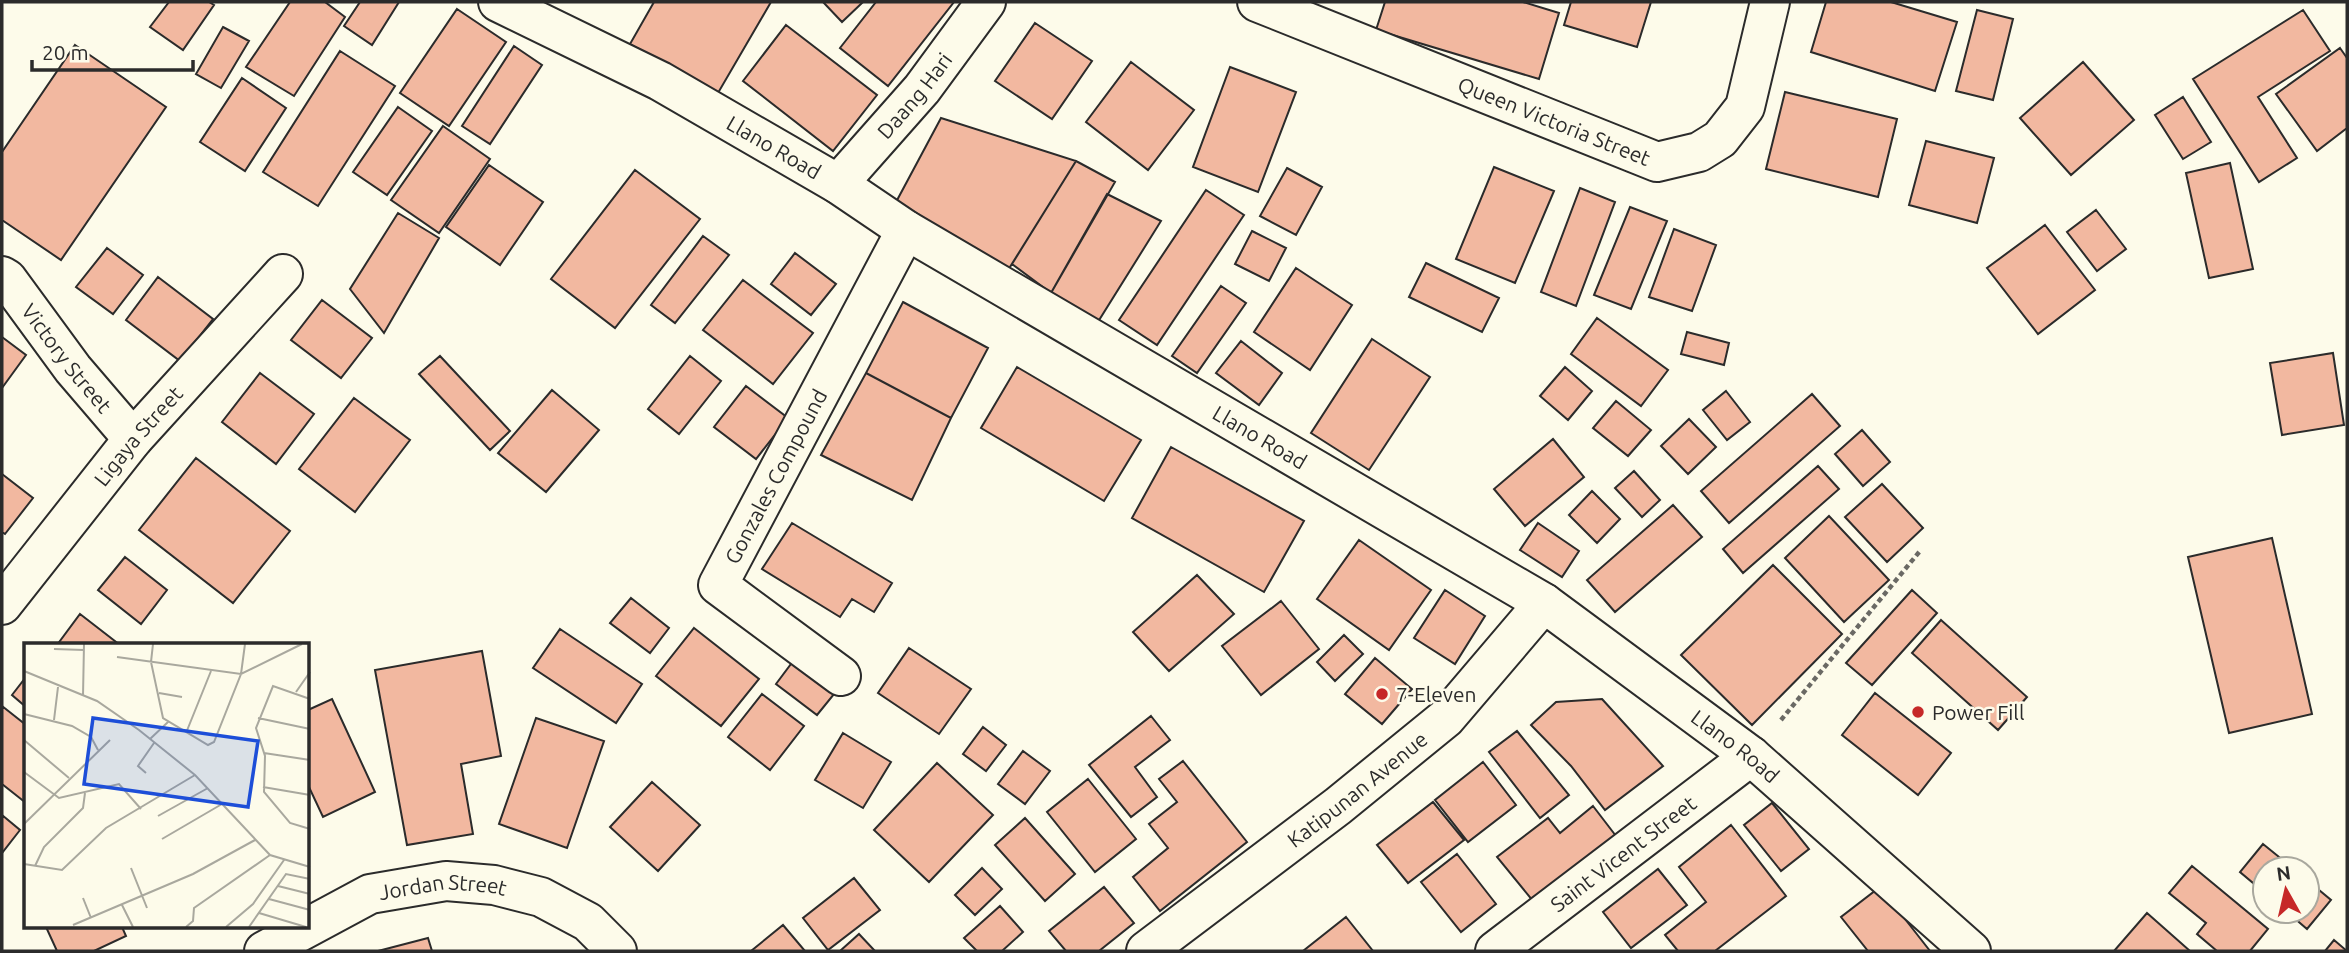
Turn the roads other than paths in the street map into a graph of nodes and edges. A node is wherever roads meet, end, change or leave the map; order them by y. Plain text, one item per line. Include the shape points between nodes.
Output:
1 (498, 2) edge
2 (986, 2) edge
3 (1257, 2) edge
4 (1770, 2) edge
5 (1332, 17) edge
6 (838, 184) junction
7 (906, 230) junction
8 (283, 274) dead end
9 (2, 276) edge
10 (133, 439) junction
11 (1544, 603) junction
12 (2, 605) edge
13 (842, 676) dead end
14 (1751, 756) junction
15 (310, 926) edge
16 (307, 928) edge
17 (264, 951) edge
18 (617, 951) edge
19 (1146, 951) edge
20 (1495, 951) edge
21 (1970, 951) edge

1 - 6 street, Llano Road via 660,81
2 - 6 street, Daang Hari via 922,89
3 - 5 street, Queen Victoria Street
4 - 5 street, Queen Victoria Street via 1745,107 1720,139 1699,152 1657,162
6 - 7 street, Llano Road
7 - 11 street, Llano Road
7 - 13 street, Gonzales Compound via 718,585
8 - 10 street, Ligaya Street
9 - 10 street, Victory Street
10 - 12 street, Ligaya Street
11 - 14 street, Llano Road
11 - 19 street, Katipunan Avenue via 1446,718
14 - 20 street, Saint Vicent Street
14 - 21 street, Llano Road
15 - 18 street, Jordan Street via 370,894 446,881 494,885 541,897 588,922
16 - 17 street, Jordan Street

